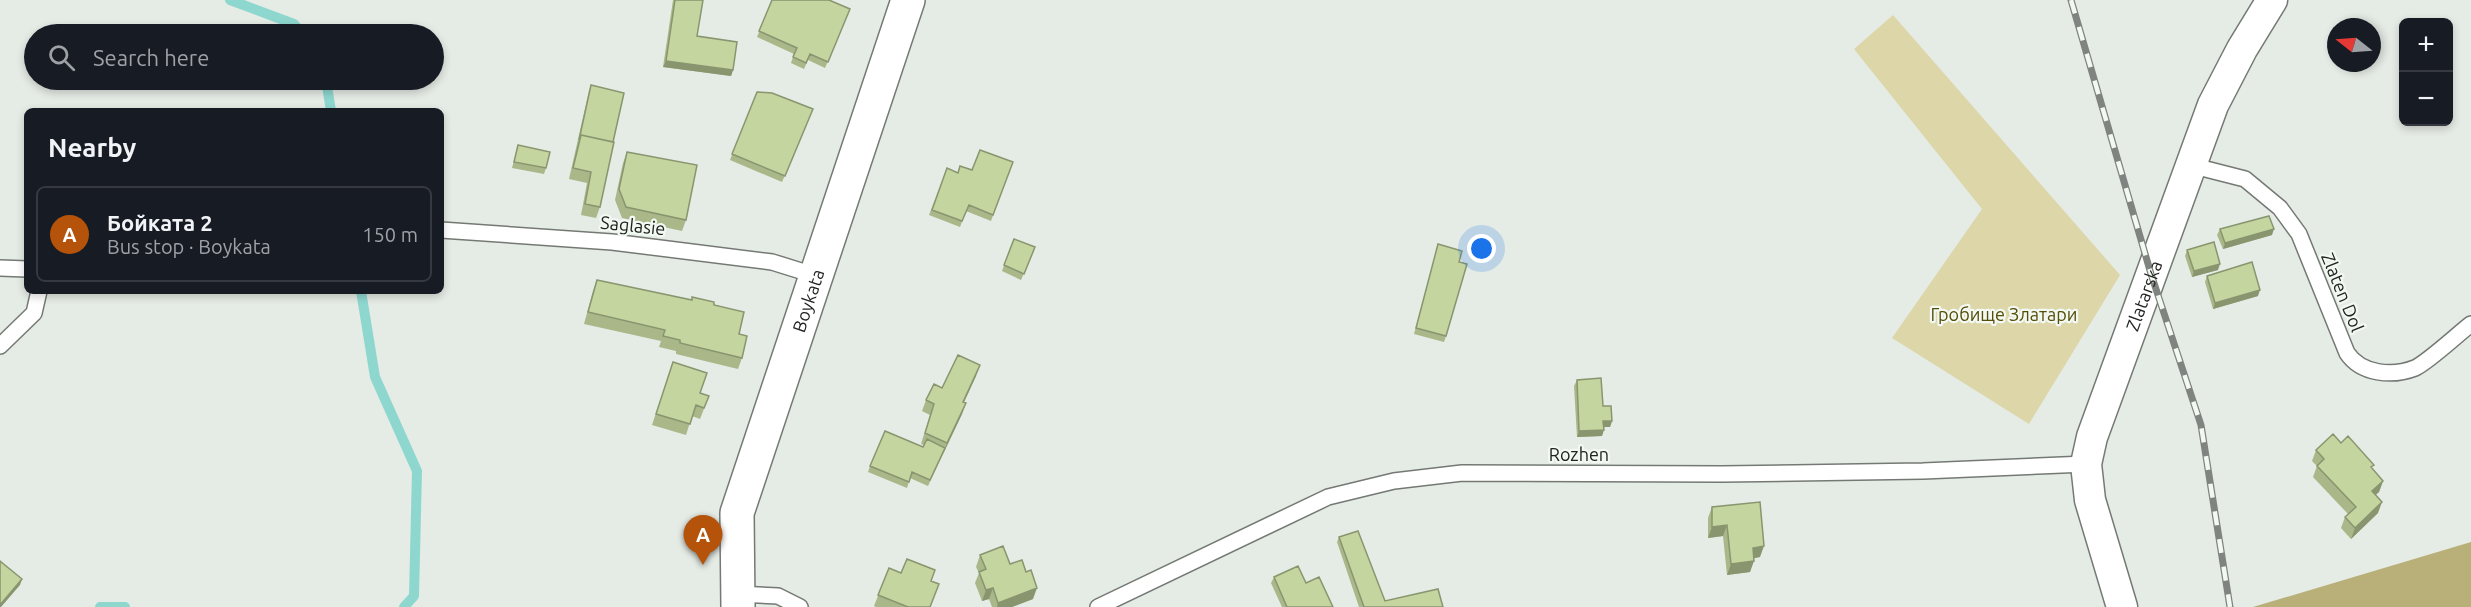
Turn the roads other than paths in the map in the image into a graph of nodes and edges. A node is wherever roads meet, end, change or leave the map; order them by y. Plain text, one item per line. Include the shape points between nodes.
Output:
1 (908, 0) edge
2 (2272, 0) edge
3 (2190, 165) junction
4 (444, 230) edge
5 (0, 268) edge
6 (24, 269) edge
7 (817, 276) junction
8 (38, 294) edge
9 (2471, 324) edge
10 (0, 346) edge
11 (2086, 464) junction
12 (738, 600) edge
13 (800, 607) edge
14 (1098, 607) edge
15 (2122, 607) edge

1 - 7 street, Boykata
2 - 3 street, Zlatarska via 2212,105
3 - 9 lane, Zlaten Dol via 2245,179 2280,208 2299,234 2353,362 2369,371 2390,373 2416,367
3 - 11 street, Zlatarska via 2101,411
4 - 7 lane, Saglasie via 612,242 772,262
5 - 6 lane
7 - 12 street, Boykata via 737,513
8 - 10 lane via 34,313
11 - 14 lane, Rozhen via 1734,474 1462,473 1394,481 1328,497
11 - 15 street, Zlatarska via 2090,500
12 - 13 lane via 778,596

